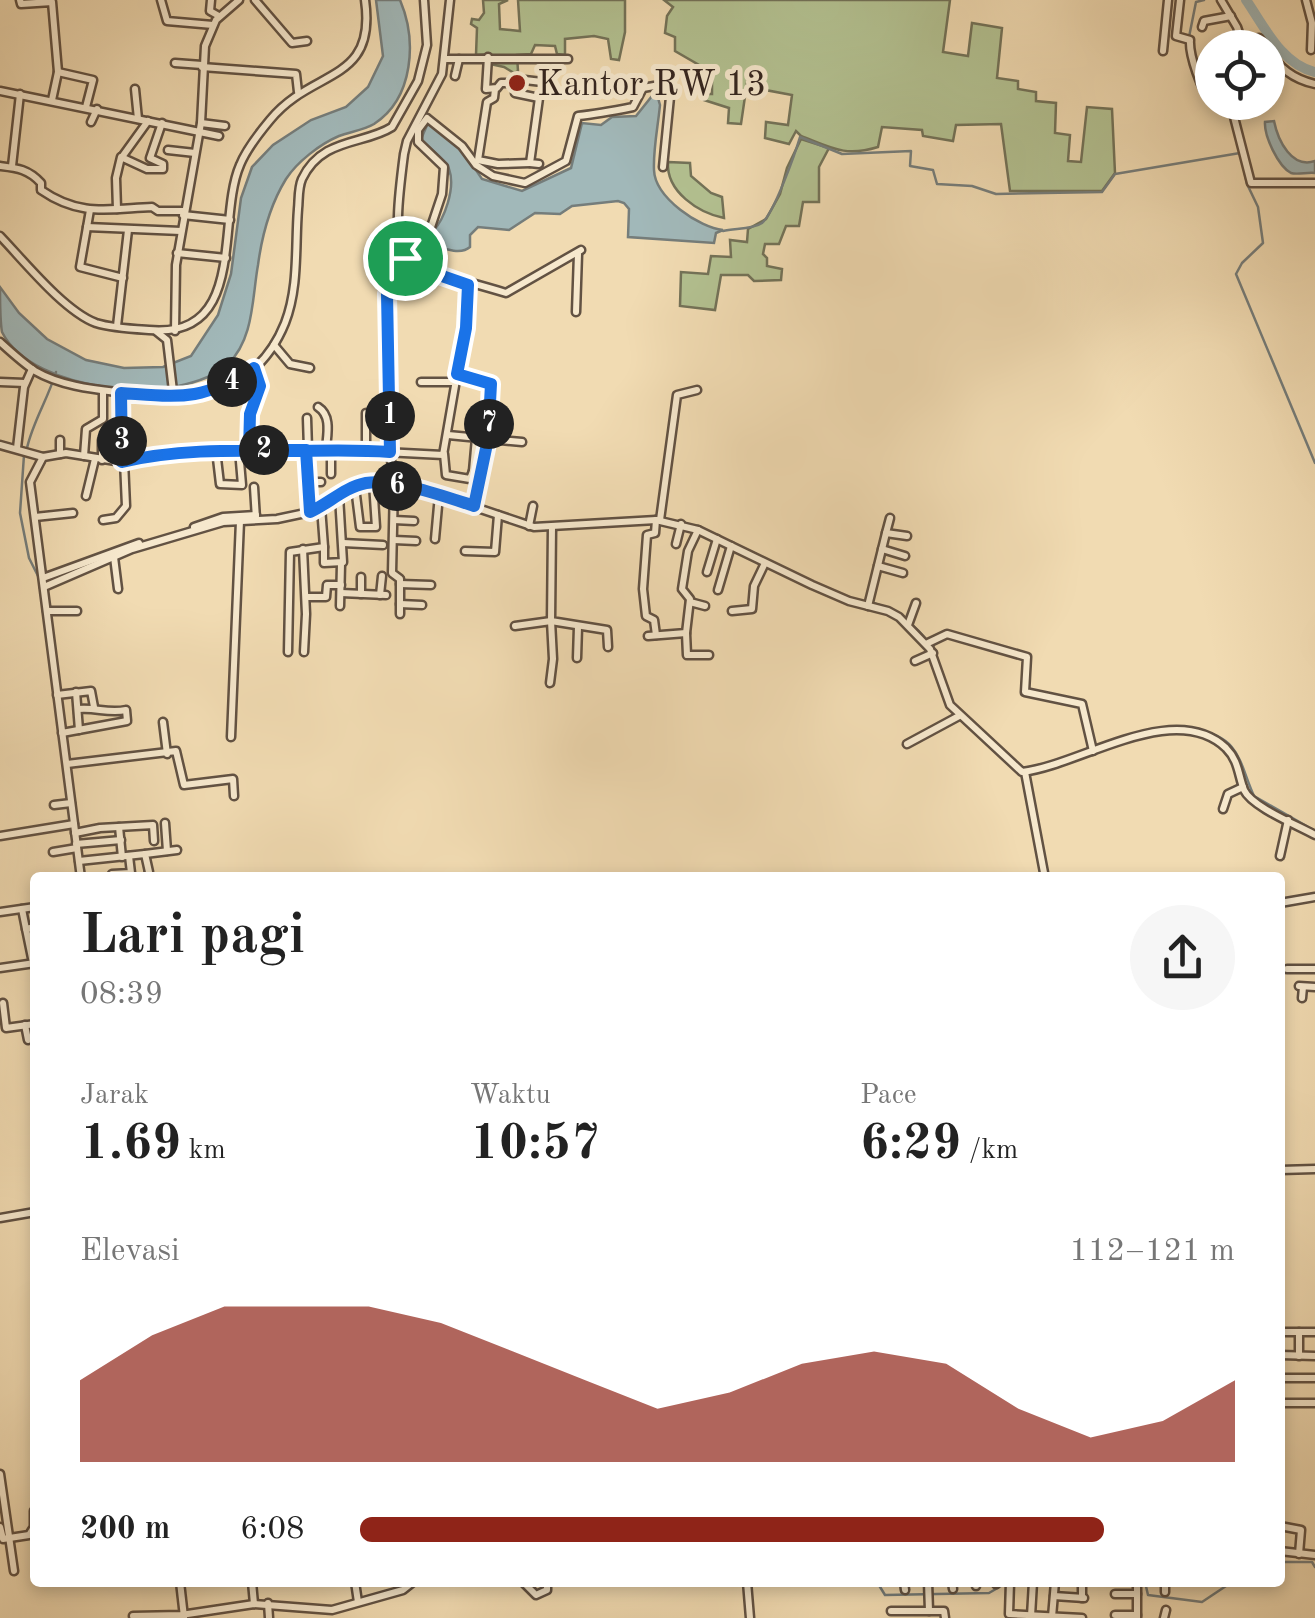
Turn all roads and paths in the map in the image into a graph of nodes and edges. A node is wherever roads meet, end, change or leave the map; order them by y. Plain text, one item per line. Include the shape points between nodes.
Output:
1 (20, 0) edge
2 (161, 0) edge
3 (211, 0) edge
4 (237, 0) edge
5 (255, 0) edge
6 (364, 0) edge
7 (424, 0) edge
8 (450, 0) edge
9 (1168, 0) edge
10 (1180, 0) edge
11 (1222, 0) edge
12 (1306, 0) edge
13 (219, 16) junction
14 (1231, 16) junction
15 (214, 24) junction
16 (1202, 27) dead end
17 (1237, 30) edge
18 (308, 41) dead end
19 (1311, 50) dead end
20 (1163, 51) dead end
21 (488, 57) junction
22 (445, 59) junction
23 (460, 59) junction
24 (568, 60) dead end
25 (47, 64) dead end
26 (175, 64) dead end
27 (202, 66) junction
28 (1195, 66) edge
29 (58, 68) junction
30 (1285, 70) edge
31 (455, 76) dead end
32 (551, 83) dead end
33 (1315, 84) edge
34 (134, 89) dead end
35 (495, 89) junction
36 (0, 91) edge
37 (298, 93) junction
38 (515, 93) dead end
39 (20, 94) junction
40 (52, 100) junction
41 (86, 107) junction
42 (97, 109) junction
43 (138, 119) junction
44 (1236, 120) edge
45 (148, 121) junction
46 (91, 122) dead end
47 (162, 123) junction
48 (201, 123) junction
49 (225, 126) dead end
50 (198, 132) junction
51 (219, 136) dead end
52 (168, 150) dead end
53 (195, 153) junction
54 (122, 157) junction
55 (0, 166) edge
56 (12, 166) junction
57 (663, 167) dead end
58 (1315, 182) edge
59 (117, 209) junction
60 (90, 210) junction
61 (184, 213) junction
62 (230, 220) junction
63 (87, 227) junction
64 (431, 227) dead end
65 (128, 230) junction
66 (180, 231) junction
67 (0, 236) edge
68 (398, 238) junction
69 (372, 244) dead end
70 (177, 253) junction
71 (226, 258) junction
72 (405, 258) junction
73 (122, 278) junction
74 (467, 282) junction
75 (576, 312) dead end
76 (117, 326) junction
77 (156, 331) junction
78 (176, 331) junction
79 (167, 340) junction
80 (0, 342) edge
81 (274, 345) junction
82 (254, 368) junction
83 (310, 368) dead end
84 (32, 369) junction
85 (456, 378) junction
86 (0, 382) edge
87 (420, 382) dead end
88 (26, 384) junction
89 (697, 390) dead end
90 (103, 391) junction
91 (173, 391) junction
92 (121, 393) junction
93 (162, 397) junction
94 (184, 397) junction
95 (318, 407) dead end
96 (366, 414) dead end
97 (307, 418) dead end
98 (448, 435) junction
99 (476, 438) junction
100 (488, 439) junction
101 (60, 440) dead end
102 (102, 440) dead end
103 (522, 442) dead end
104 (133, 444) dead end
105 (0, 445) edge
106 (328, 449) junction
107 (216, 450) junction
108 (239, 450) junction
109 (249, 450) junction
110 (306, 450) junction
111 (366, 450) junction
112 (24, 451) junction
113 (390, 452) junction
114 (60, 454) junction
115 (444, 454) junction
116 (84, 456) junction
117 (43, 457) junction
118 (135, 458) junction
119 (99, 460) junction
120 (122, 462) junction
121 (473, 472) junction
122 (331, 474) dead end
123 (482, 475) junction
124 (307, 482) junction
125 (321, 482) dead end
126 (372, 483) junction
127 (394, 483) junction
128 (254, 487) dead end
129 (355, 487) junction
130 (338, 495) junction
131 (440, 495) junction
132 (86, 496) dead end
133 (475, 504) junction
134 (533, 506) dead end
135 (321, 507) junction
136 (310, 511) junction
137 (73, 513) dead end
138 (498, 514) junction
139 (36, 516) junction
140 (256, 518) junction
141 (890, 518) dead end
142 (659, 519) junction
143 (102, 520) dead end
144 (394, 520) junction
145 (414, 520) dead end
146 (240, 521) junction
147 (529, 524) junction
148 (681, 524) junction
149 (552, 527) junction
150 (698, 530) junction
151 (886, 533) junction
152 (907, 536) dead end
153 (435, 539) dead end
154 (717, 539) junction
155 (394, 540) junction
156 (416, 541) dead end
157 (343, 543) junction
158 (676, 544) dead end
159 (383, 546) dead end
160 (731, 546) junction
161 (324, 547) junction
162 (882, 548) junction
163 (303, 549) junction
164 (465, 550) dead end
165 (239, 556) junction
166 (905, 556) dead end
167 (114, 557) junction
168 (227, 557) dead end
169 (765, 563) junction
170 (341, 564) junction
171 (878, 566) junction
172 (708, 572) dead end
173 (903, 573) dead end
174 (382, 576) dead end
175 (362, 577) dead end
176 (44, 583) junction
177 (400, 584) junction
178 (431, 585) dead end
179 (118, 589) dead end
180 (341, 589) junction
181 (718, 590) dead end
182 (361, 594) junction
183 (306, 597) junction
184 (690, 602) junction
185 (869, 603) junction
186 (916, 603) dead end
187 (422, 604) dead end
188 (340, 606) dead end
189 (705, 606) dead end
190 (47, 611) junction
191 (77, 611) dead end
192 (732, 611) dead end
193 (551, 622) junction
194 (909, 623) junction
195 (515, 626) dead end
196 (578, 627) junction
197 (686, 634) junction
198 (928, 643) junction
199 (608, 647) dead end
200 (288, 652) dead end
201 (304, 652) dead end
202 (933, 654) junction
203 (709, 656) dead end
204 (578, 658) dead end
205 (915, 661) dead end
206 (550, 682) dead end
207 (76, 692) junction
208 (57, 695) junction
209 (94, 707) junction
210 (78, 709) junction
211 (960, 716) junction
212 (163, 722) dead end
213 (79, 730) junction
214 (62, 733) junction
215 (231, 737) dead end
216 (907, 744) dead end
217 (1092, 749) junction
218 (167, 754) junction
219 (66, 764) junction
220 (1025, 772) junction
221 (1243, 786) junction
222 (234, 796) dead end
223 (72, 803) junction
224 (54, 805) dead end
225 (1223, 809) dead end
226 (1288, 820) junction
227 (153, 825) junction
228 (119, 827) junction
229 (74, 828) junction
230 (100, 828) junction
231 (1315, 835) edge
232 (0, 836) edge
233 (121, 840) junction
234 (102, 841) junction
235 (154, 841) dead end
236 (76, 846) junction
237 (177, 850) dead end
238 (167, 851) junction
239 (53, 852) dead end
240 (145, 854) junction
241 (126, 856) junction
242 (1280, 856) dead end
243 (78, 861) junction
244 (80, 872) edge
245 (131, 872) edge
246 (149, 872) edge
247 (1044, 872) edge
248 (1315, 897) edge
249 (1285, 901) edge
250 (30, 908) edge
251 (22, 909) junction
252 (0, 912) edge
253 (30, 928) edge
254 (30, 964) edge
255 (0, 968) edge
256 (1286, 968) dead end
257 (1315, 969) edge
258 (1315, 987) edge
259 (1302, 998) dead end
260 (3, 1003) dead end
261 (30, 1024) edge
262 (25, 1025) junction
263 (28, 1040) dead end
264 (1315, 1169) edge
265 (1285, 1170) edge
266 (30, 1213) edge
267 (0, 1218) edge
268 (1285, 1332) edge
269 (1299, 1332) junction
270 (1315, 1332) edge
271 (1285, 1355) edge
272 (1299, 1356) junction
273 (1315, 1356) edge
274 (1285, 1378) edge
275 (1315, 1378) edge
276 (1285, 1403) edge
277 (1315, 1403) edge
278 (0, 1474) edge
279 (1285, 1527) edge
280 (0, 1528) edge
281 (30, 1533) edge
282 (8, 1538) junction
283 (1285, 1552) edge
284 (1299, 1554) junction
285 (1315, 1556) edge
286 (14, 1571) dead end
287 (181, 1587) edge
288 (252, 1587) edge
289 (356, 1587) edge
290 (378, 1587) edge
291 (409, 1587) edge
292 (528, 1587) edge
293 (548, 1587) edge
294 (747, 1587) edge
295 (1010, 1587) edge
296 (1034, 1587) edge
297 (1055, 1587) edge
298 (1082, 1587) edge
299 (1137, 1587) edge
300 (1165, 1587) edge
301 (929, 1591) edge
302 (1165, 1592) dead end
303 (1115, 1594) dead end
304 (1137, 1594) junction
305 (380, 1596) junction
306 (1054, 1596) junction
307 (358, 1602) junction
308 (254, 1604) junction
309 (268, 1604) junction
310 (896, 1613) edge
311 (925, 1613) edge
312 (944, 1614) edge
313 (1116, 1615) dead end
314 (133, 1616) edge
315 (184, 1616) edge
316 (1031, 1617) edge
317 (1137, 1617) edge
318 (269, 1618) edge
319 (750, 1618) edge
320 (1052, 1618) edge
321 (1082, 1618) edge

1 - 29 street via 52,2
2 - 15 street via 166,21
3 - 13 street via 210,11
4 - 13 street
5 - 18 street via 292,43
6 - 37 street via 367,30 359,56
7 - 81 street via 426,46 418,82 392,127 337,145 301,181 295,277
8 - 22 street
9 - 20 street
10 - 28 street via 1176,36 1190,40
11 - 14 street
12 - 19 street
13 - 15 street
14 - 16 street
14 - 17 street
15 - 27 street
21 - 23 street
21 - 24 street
21 - 35 street via 484,87
22 - 23 street
22 - 68 street via 407,141
23 - 31 street
25 - 29 street
26 - 27 street
27 - 37 street via 296,74
27 - 48 street
29 - 40 street
29 - 41 street via 93,80
30 - 33 street
32 - 35 street via 516,79
34 - 43 street
35 - 38 street via 478,160 534,164 539,98
36 - 39 street
37 - 62 street via 241,162
39 - 40 street
39 - 56 street
40 - 41 street
41 - 42 street
42 - 43 street
42 - 46 street
43 - 45 street
44 - 58 street via 1251,183
45 - 47 street
45 - 54 street
47 - 50 street
47 - 54 street via 150,158 162,170
48 - 49 street
48 - 50 street
50 - 51 street
50 - 53 street
52 - 53 street
53 - 61 street
54 - 59 street
55 - 56 street
56 - 60 street via 39,180 41,190 60,204
57 - 64 street via 670,96 654,86 642,88 633,107 578,116 566,162 525,183 476,165 427,118 418,142 444,167
59 - 60 street
59 - 61 street
60 - 63 street
61 - 62 street
61 - 66 street
62 - 71 street
63 - 65 street
63 - 73 street via 80,266
65 - 66 street
65 - 73 street
66 - 70 street
67 - 76 street via 75,310
68 - 69 street via 374,238
68 - 72 street
70 - 71 street
70 - 78 street
71 - 78 street via 210,304
72 - 74 street
72 - 113 street via 387,294
73 - 76 street
74 - 75 street via 508,293 580,252
74 - 85 street
76 - 77 street
77 - 78 street
77 - 79 street
78 - 79 street
79 - 91 street
80 - 84 street
81 - 82 street
81 - 83 street via 290,364
82 - 94 street via 219,389
82 - 109 street via 260,386 250,414
84 - 88 street
84 - 90 street
85 - 87 street
85 - 98 street
85 - 100 street via 491,384
86 - 88 street
88 - 112 street
89 - 142 street via 677,395
90 - 92 street
90 - 116 street via 102,419 86,429
91 - 93 street
91 - 94 street
92 - 93 street
92 - 120 street
93 - 94 street
95 - 106 street via 328,423
96 - 111 street
97 - 110 street
98 - 99 street
98 - 115 street
99 - 100 street
99 - 121 street
100 - 103 street
100 - 123 street
101 - 114 street
102 - 119 street
104 - 118 street
105 - 112 street
106 - 110 street
106 - 111 street
106 - 122 street
107 - 108 street
107 - 108 street via 220,484 238,486
107 - 118 street
108 - 109 street
109 - 110 street
110 - 124 street
111 - 113 street
112 - 117 street
113 - 115 street
113 - 127 street
114 - 116 street
114 - 117 street
115 - 121 street via 446,475 470,479
116 - 119 street
117 - 139 street via 30,480
118 - 120 street
119 - 120 street
119 - 132 street
120 - 143 street via 126,506 116,518
121 - 123 street
123 - 133 street
124 - 125 street
124 - 136 street
126 - 127 street
126 - 129 street
126 - 129 street via 376,527 359,527
127 - 131 street
127 - 144 street
128 - 140 street
129 - 130 street
130 - 135 street
130 - 157 street
131 - 133 street
131 - 153 street
133 - 138 street
134 - 147 street
135 - 136 street
135 - 161 street
136 - 140 street
137 - 139 street
138 - 147 street
138 - 164 street via 499,552
139 - 176 street
140 - 146 street
140 - 176 street via 214,520 117,549
141 - 151 street
142 - 148 street
142 - 149 street
142 - 197 street via 655,533 646,536 647,618 654,620 652,635
144 - 145 street
144 - 155 street
146 - 165 street
146 - 167 street
147 - 149 street
148 - 150 street
148 - 158 street
149 - 193 street
150 - 154 street
150 - 184 street via 682,589
151 - 152 street
151 - 162 street
154 - 160 street
154 - 172 street
155 - 156 street
155 - 177 street via 392,573
157 - 159 street
157 - 170 street
160 - 169 street
160 - 181 street
161 - 163 street
161 - 170 street via 324,563
162 - 166 street
162 - 171 street
163 - 183 street
163 - 200 street via 290,552
165 - 168 street
165 - 215 street
167 - 176 street
167 - 179 street
169 - 185 street via 849,601
169 - 192 street via 752,609
170 - 180 street
171 - 173 street
171 - 185 street
174 - 182 street via 383,595
175 - 182 street
176 - 190 street
177 - 178 street
177 - 187 street via 400,609
180 - 182 street
180 - 183 street via 327,585 326,597
180 - 188 street
183 - 201 street
184 - 189 street
184 - 197 street
185 - 194 street
186 - 194 street
190 - 191 street
190 - 208 street
193 - 195 street
193 - 196 street
193 - 206 street
194 - 198 street
196 - 199 street via 606,630
196 - 204 street
197 - 203 street via 687,656
198 - 202 street
198 - 217 street via 946,634 1027,657 1025,692 1082,704
202 - 205 street
202 - 211 street via 946,697
207 - 208 street
207 - 209 street via 91,691
207 - 210 street
208 - 214 street
209 - 210 street
209 - 213 street via 110,714 127,710 127,721
210 - 213 street
211 - 216 street
211 - 220 street
212 - 218 street
213 - 214 street
214 - 219 street
217 - 220 street
217 - 221 street via 1144,734 1209,735 1232,754
218 - 219 street
218 - 222 street via 176,751 184,785 232,779
219 - 223 street
220 - 247 street
221 - 225 street via 1228,794
221 - 226 street via 1254,802
223 - 224 street
223 - 229 street
226 - 231 street
226 - 242 street
227 - 228 street
227 - 235 street
227 - 238 street via 168,823
228 - 230 street
228 - 233 street
229 - 230 street
229 - 232 street
229 - 236 street
230 - 234 street
233 - 234 street
233 - 241 street
234 - 236 street
236 - 239 street
236 - 243 street
237 - 238 street
238 - 240 street
240 - 241 street
240 - 246 street
241 - 243 street
241 - 245 street
243 - 244 street
248 - 249 street
250 - 251 street
251 - 252 street
251 - 253 street
254 - 255 street
256 - 257 street
258 - 259 street via 1301,986
260 - 262 street via 6,1028
261 - 262 street
262 - 263 street
264 - 265 street
266 - 267 street
268 - 269 street
269 - 270 street
269 - 272 street
271 - 272 street
272 - 273 street
274 - 275 street
276 - 277 street
278 - 282 street
279 - 284 street via 1301,1530
280 - 282 street
281 - 282 street
282 - 286 street
283 - 284 street
284 - 285 street
287 - 315 street
288 - 308 street
289 - 307 street
290 - 305 street
291 - 305 street
292 - 293 street via 536,1595
294 - 319 street
295 - 316 street via 1008,1614
296 - 316 street
297 - 306 street
298 - 306 street via 1083,1598
299 - 304 street
300 - 302 street
301 - 311 street
303 - 304 street
304 - 317 street
305 - 307 street
306 - 320 street
307 - 309 street via 332,1610
308 - 309 street
308 - 315 street
309 - 318 street
310 - 311 street
311 - 312 street
313 - 317 street
314 - 315 street
316 - 320 street
320 - 321 street

